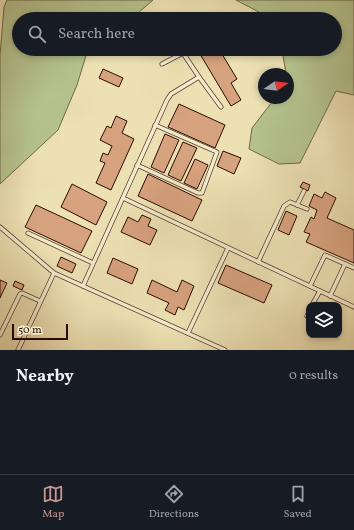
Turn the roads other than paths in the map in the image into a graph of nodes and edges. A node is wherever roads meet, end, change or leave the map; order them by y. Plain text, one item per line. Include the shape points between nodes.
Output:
1 (177, 56) edge
2 (185, 56) edge
3 (162, 64) dead end
4 (198, 77) junction
5 (221, 107) dead end
6 (155, 125) junction
7 (137, 166) junction
8 (304, 191) dead end
9 (123, 198) junction
10 (297, 205) junction
11 (307, 209) dead end
12 (0, 227) edge
13 (28, 233) dead end
14 (228, 248) junction
15 (258, 262) junction
16 (94, 263) junction
17 (345, 264) junction
18 (354, 268) edge
19 (54, 273) junction
20 (83, 286) junction
21 (310, 286) junction
22 (320, 291) junction
23 (330, 296) junction
24 (40, 301) junction
25 (314, 302) edge
26 (354, 307) edge
27 (188, 333) junction
28 (0, 335) edge
29 (18, 350) edge
30 (226, 350) edge

1 - 3 lane
2 - 4 lane
4 - 5 lane
4 - 6 lane via 171,94
6 - 7 lane
6 - 7 lane via 217,152 202,193 198,194
7 - 9 lane
8 - 10 lane
9 - 14 lane
9 - 16 lane
10 - 11 lane
10 - 15 lane via 290,202 284,206
12 - 19 lane
13 - 16 lane
14 - 15 lane
14 - 27 lane
15 - 21 lane
16 - 20 lane
17 - 18 lane
17 - 21 lane via 325,255
17 - 23 lane
19 - 20 lane
19 - 24 lane
20 - 27 lane
21 - 22 lane
22 - 23 lane
22 - 25 lane
23 - 26 lane
24 - 28 lane via 22,293 19,295
24 - 29 lane
27 - 30 lane

